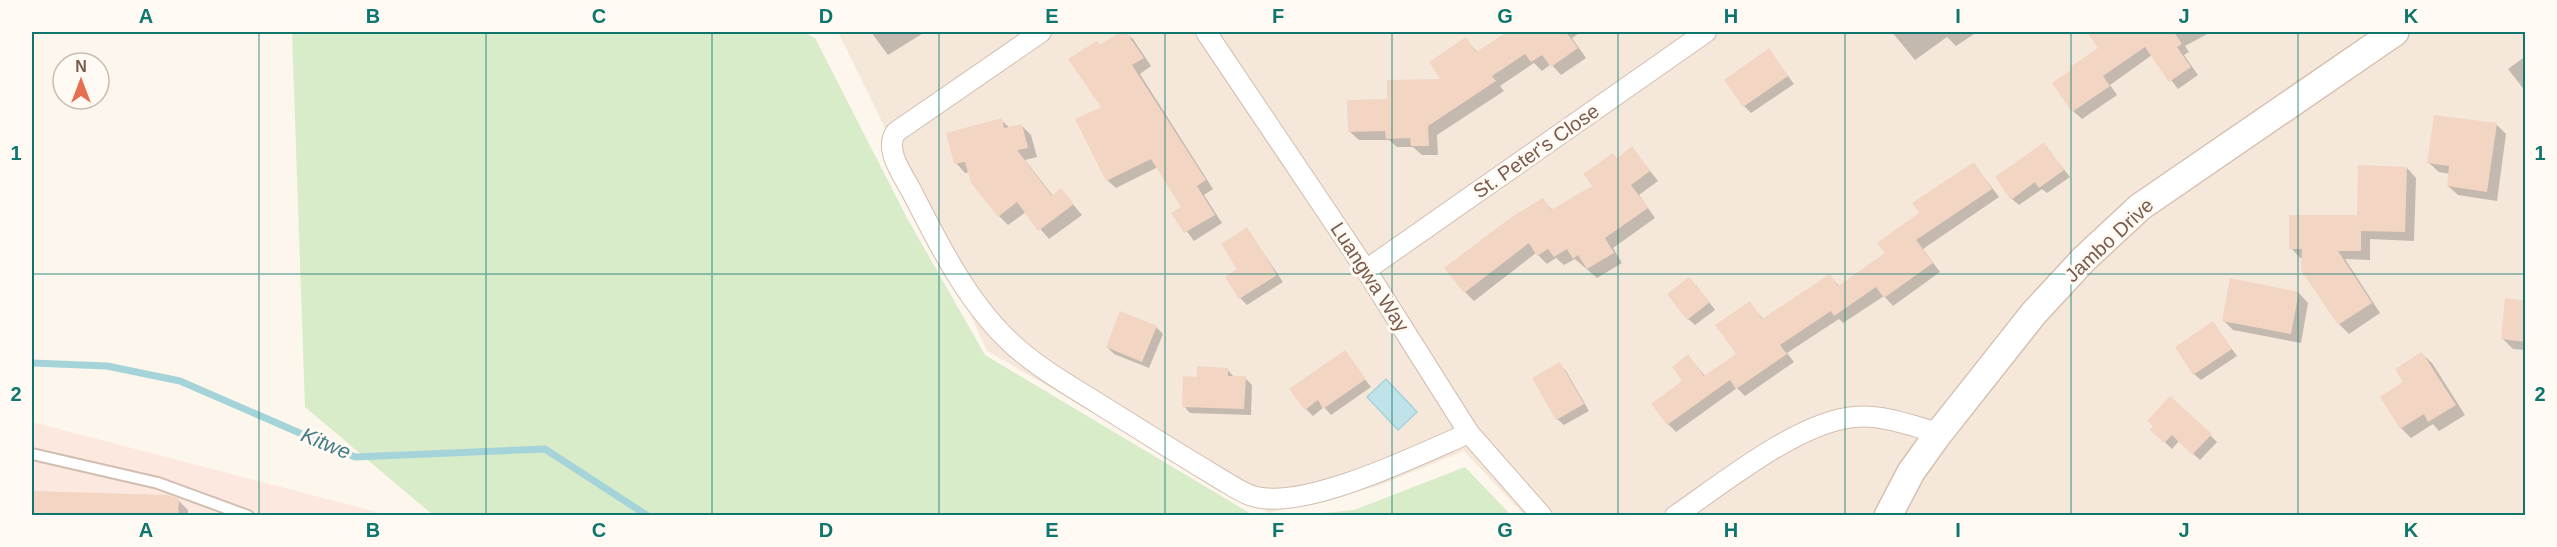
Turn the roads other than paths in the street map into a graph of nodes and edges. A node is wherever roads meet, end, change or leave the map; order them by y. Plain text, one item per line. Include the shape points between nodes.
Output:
1 (1041, 32) edge
2 (1206, 32) edge
3 (1706, 32) edge
4 (2395, 32) edge
5 (1366, 270) junction
6 (1469, 433) junction
7 (1939, 433) junction
8 (32, 454) edge
9 (248, 516) edge
10 (1542, 516) edge
11 (1675, 516) edge
12 (1888, 516) edge

1 - 6 street via 896,132 890,143 893,156 950,261 984,314 1007,339 1055,376 1255,497 1306,496
2 - 5 street, Luangwa Way
3 - 5 street, St. Peter's Close
4 - 7 main road, Jambo Drive via 2140,207 2034,313
5 - 6 street, Luangwa Way
6 - 10 street, Luangwa Way
7 - 11 street via 1878,417 1854,417 1817,426 1789,440
7 - 12 main road, Jambo Drive via 1911,472
8 - 9 lane via 158,483

